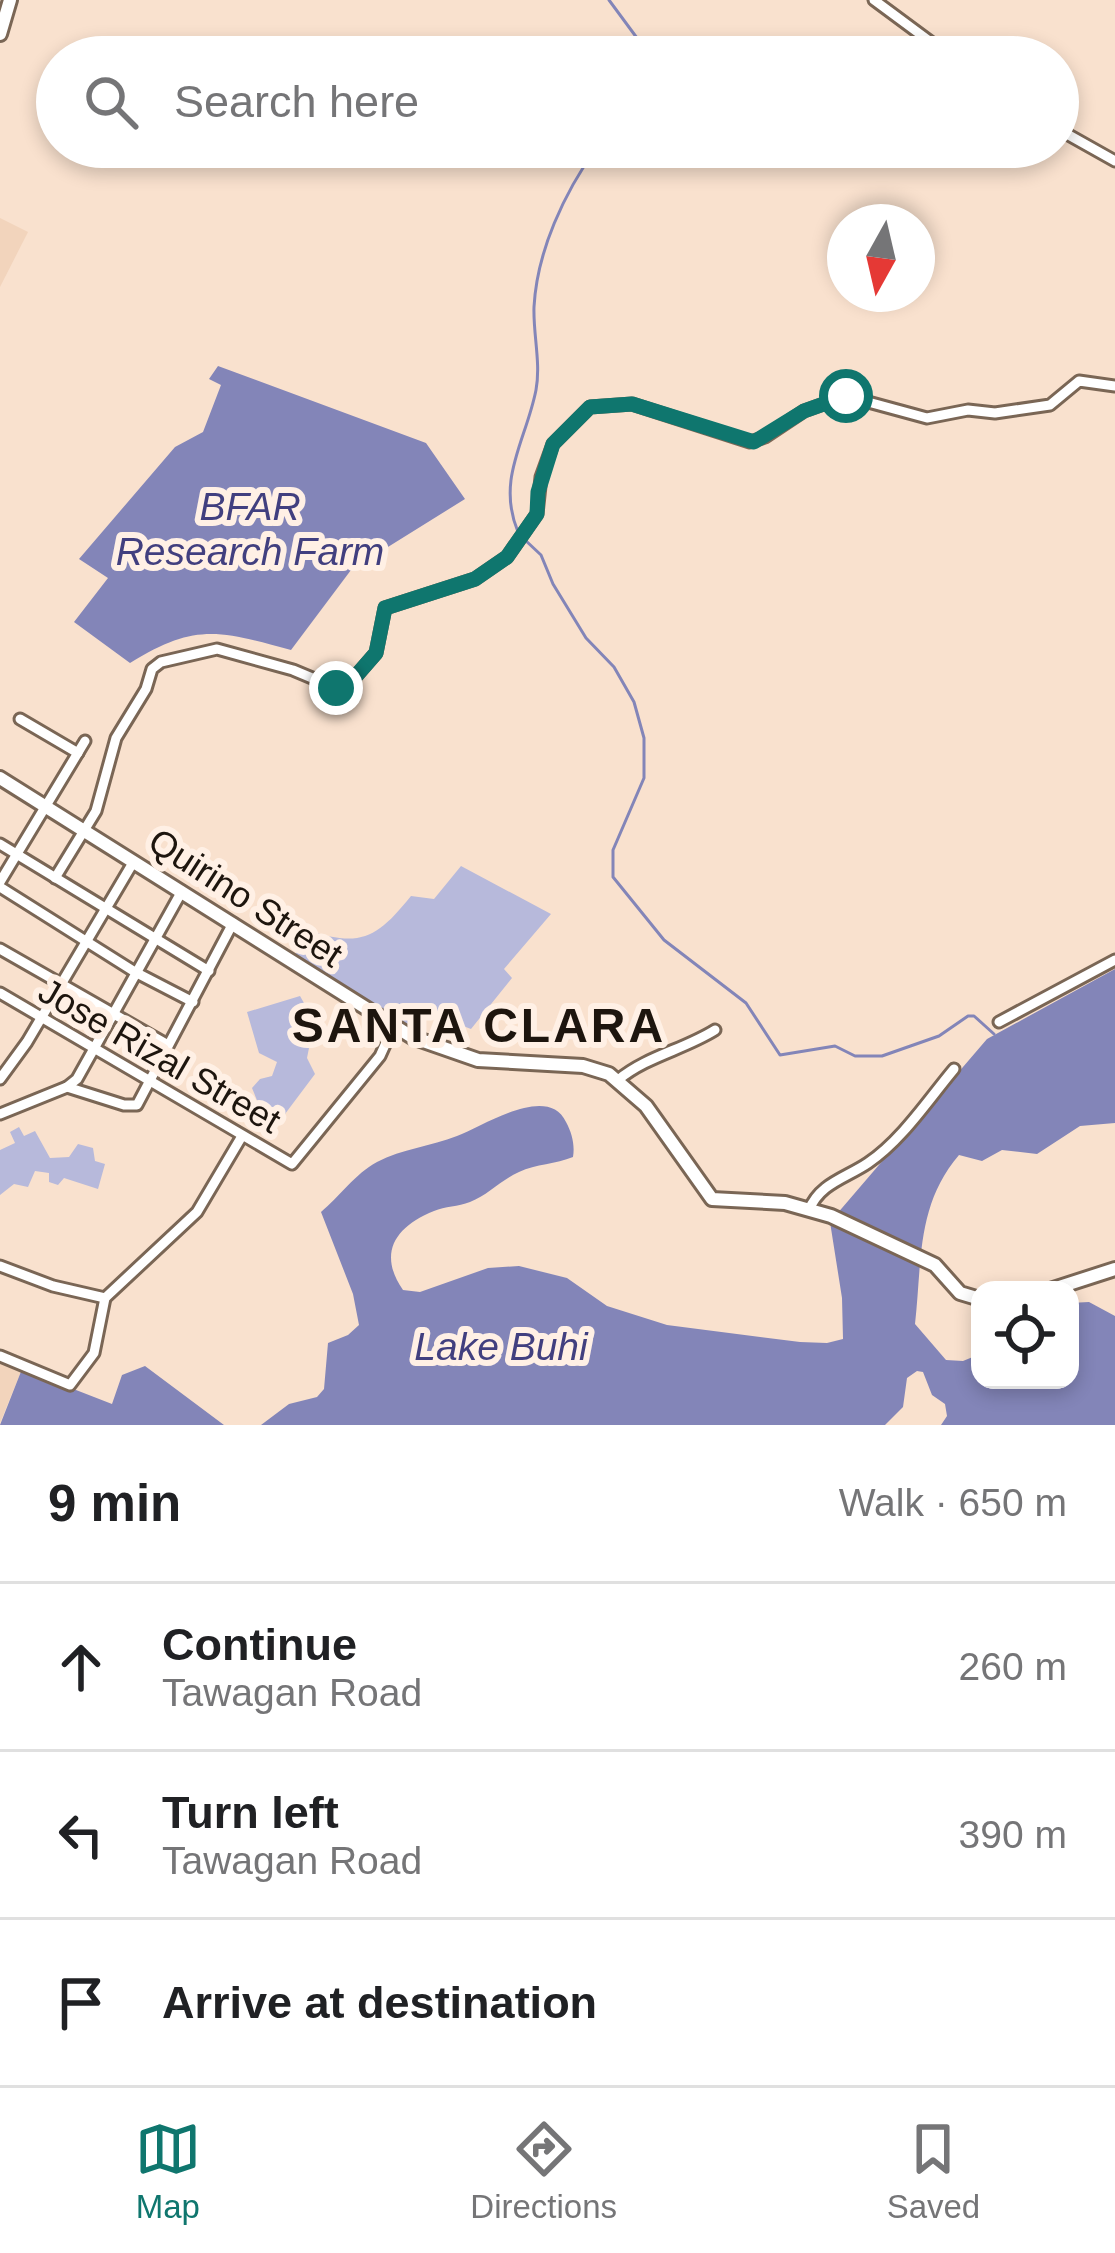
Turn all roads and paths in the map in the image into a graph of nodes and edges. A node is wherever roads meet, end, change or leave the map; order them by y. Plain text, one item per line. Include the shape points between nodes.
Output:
1 (10, 0) edge
2 (874, 0) edge
3 (0, 34) edge
4 (923, 36) edge
5 (1079, 141) edge
6 (1115, 161) edge
7 (1115, 386) edge
8 (20, 719) dead end
9 (85, 741) dead end
10 (78, 753) junction
11 (0, 778) edge
12 (46, 805) junction
13 (85, 830) junction
14 (0, 844) edge
15 (16, 854) junction
16 (134, 861) junction
17 (55, 878) junction
18 (0, 884) edge
19 (182, 890) junction
20 (105, 910) junction
21 (233, 923) junction
22 (154, 939) junction
23 (86, 941) junction
24 (0, 949) edge
25 (1115, 960) edge
26 (209, 970) junction
27 (135, 972) junction
28 (60, 983) junction
29 (0, 993) edge
30 (193, 1002) junction
31 (111, 1014) junction
32 (42, 1016) junction
33 (999, 1022) dead end
34 (394, 1025) junction
35 (715, 1030) dead end
36 (168, 1045) junction
37 (92, 1048) junction
38 (953, 1069) dead end
39 (0, 1079) edge
40 (149, 1080) junction
41 (618, 1080) junction
42 (67, 1087) junction
43 (0, 1114) edge
44 (242, 1136) junction
45 (809, 1210) junction
46 (0, 1267) edge
47 (1115, 1269) edge
48 (1078, 1281) edge
49 (971, 1296) edge
50 (105, 1298) junction
51 (0, 1356) edge

1 - 3 main road
2 - 4 street
5 - 6 street
7 - 13 street via 1084,380 1050,405 927,418 846,396 754,442 632,404 594,406 553,444 537,514 507,557 479,577 385,608 376,653 341,688 217,649 160,662 121,727
8 - 10 street
9 - 10 street
10 - 12 street
11 - 12 main road, Quirino Street
12 - 13 main road, Quirino Street
12 - 15 street
13 - 16 main road, Quirino Street
13 - 17 street
14 - 15 street
15 - 17 street
15 - 18 street
16 - 19 main road, Quirino Street
16 - 20 street
17 - 20 street
18 - 23 street
19 - 21 main road, Quirino Street
19 - 22 street
20 - 22 street
20 - 23 street
21 - 26 street
21 - 34 main road, Quirino Street
22 - 26 street
22 - 27 street
23 - 27 street
23 - 28 street
24 - 28 street
25 - 33 street
26 - 30 street
27 - 30 street
27 - 31 street
28 - 31 street
28 - 32 street
29 - 32 street, Jose Rizal Street
30 - 36 street
31 - 36 street
31 - 37 street
32 - 37 street, Jose Rizal Street
32 - 39 street
34 - 41 main road, Quirino Street via 469,1058 583,1066
34 - 44 street, Jose Rizal Street via 380,1056 292,1164
35 - 41 street
36 - 40 street
37 - 40 street, Jose Rizal Street
37 - 42 street
38 - 45 street via 901,1132 815,1195
40 - 42 street via 130,1106
40 - 44 street, Jose Rizal Street
41 - 45 main road via 712,1199
42 - 43 street
44 - 50 street via 197,1212
45 - 49 main road via 920,1257
46 - 50 street
47 - 48 main road
50 - 51 street via 94,1353 70,1385

